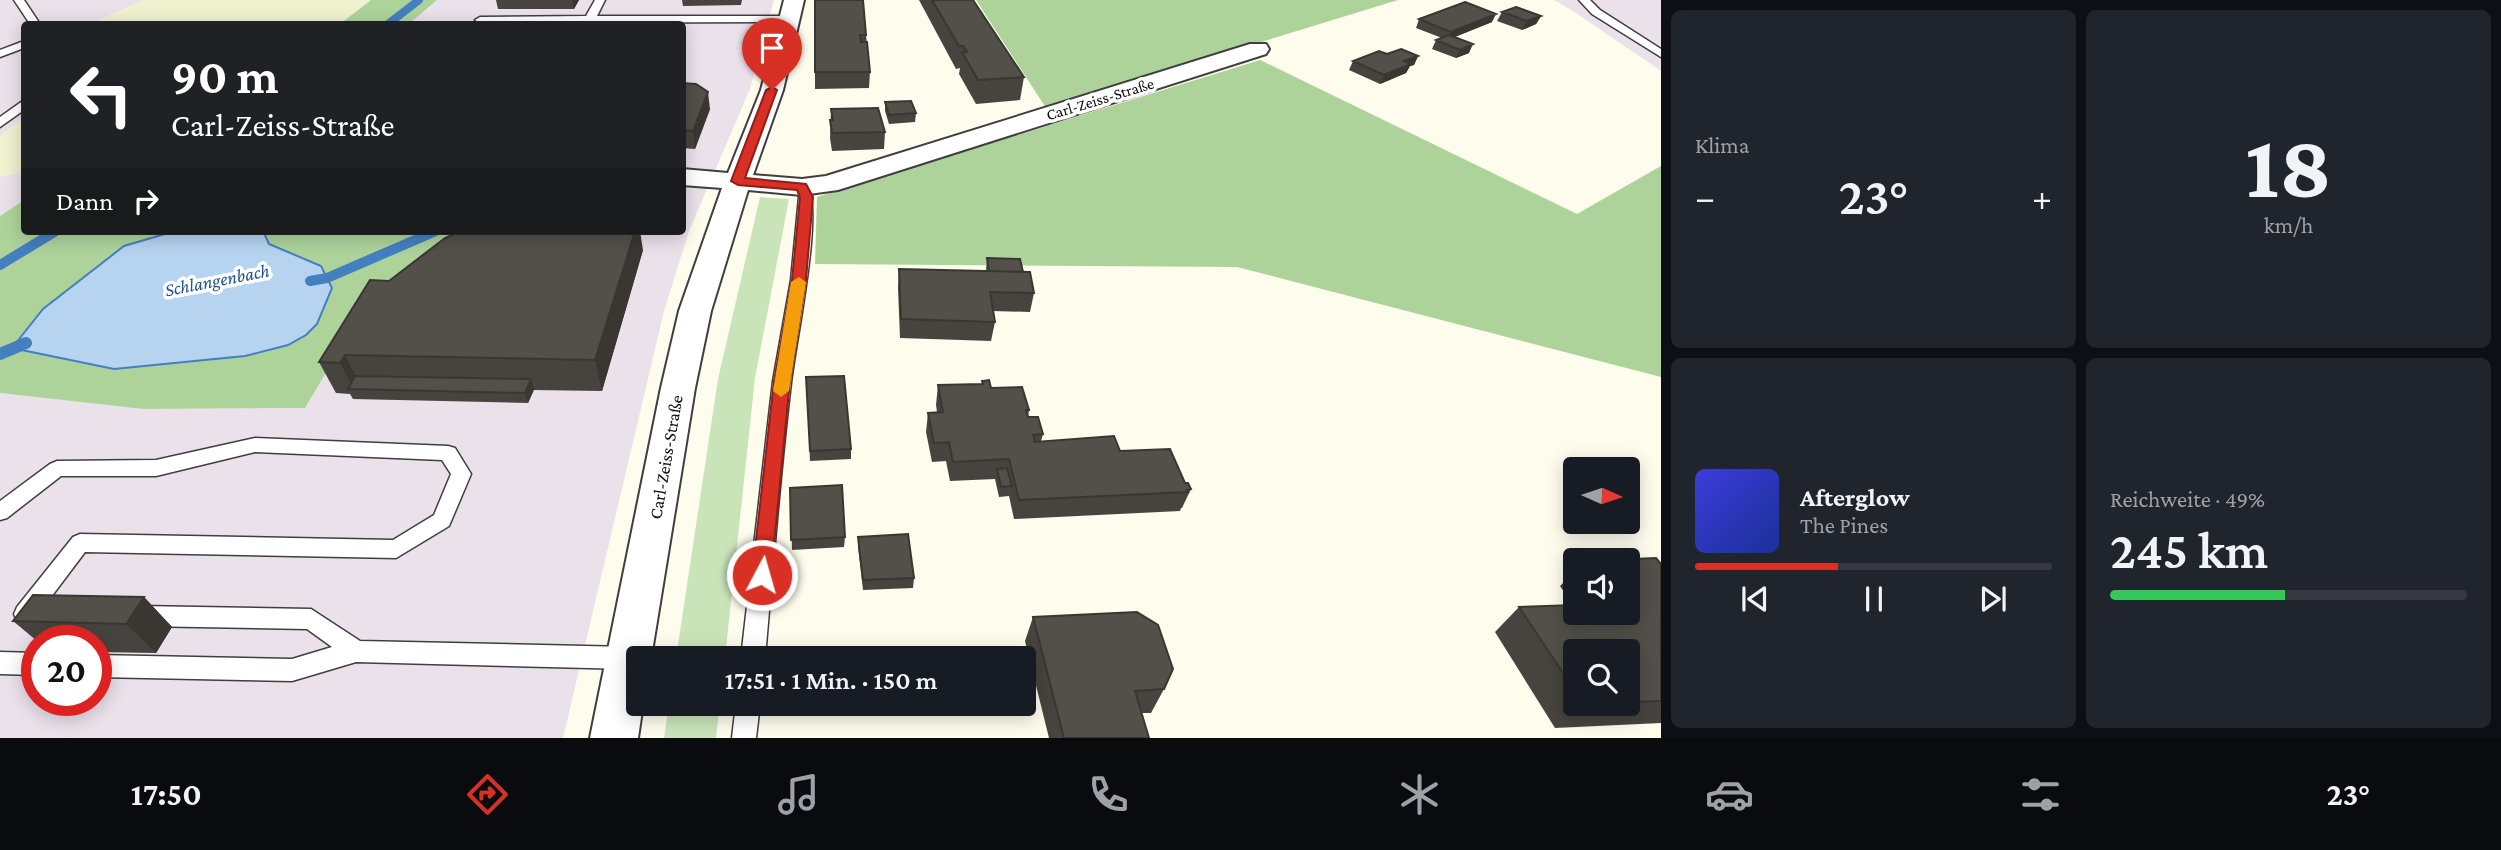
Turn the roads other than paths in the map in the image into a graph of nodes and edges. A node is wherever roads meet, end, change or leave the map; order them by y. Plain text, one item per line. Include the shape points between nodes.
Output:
1 (19, 0) edge
2 (600, 0) edge
3 (1584, 0) edge
4 (792, 9) edge
5 (480, 20) dead end
6 (590, 20) junction
7 (33, 21) edge
8 (21, 45) edge
9 (1258, 49) dead end
10 (0, 54) edge
11 (1661, 54) edge
12 (21, 106) edge
13 (0, 123) edge
14 (686, 177) edge
15 (738, 181) junction
16 (802, 187) junction
17 (0, 512) edge
18 (52, 614) edge
19 (121, 615) edge
20 (632, 646) edge
21 (754, 646) edge
22 (356, 651) junction
23 (626, 658) edge
24 (0, 663) edge
25 (21, 664) edge
26 (112, 666) edge
27 (626, 678) edge
28 (747, 716) edge
29 (614, 738) edge
30 (744, 738) edge

1 - 7 lane
2 - 6 lane
3 - 11 lane
4 - 6 lane
4 - 15 street, Carl-Zeiss-Straße via 772,90
5 - 6 lane
8 - 10 lane
9 - 16 street, Carl-Zeiss-Straße via 829,184
12 - 13 lane
14 - 15 street, Carl-Zeiss-Straße
15 - 16 street, Carl-Zeiss-Straße
15 - 20 street, Carl-Zeiss-Straße via 695,312
16 - 21 lane via 806,197 799,280 782,381
17 - 18 lane via 57,469 156,468 255,445 448,453 461,474 442,520 396,549 80,543 25,614
19 - 22 lane via 311,619
22 - 23 lane
22 - 26 lane via 292,670
24 - 25 lane
27 - 29 street, Carl-Zeiss-Straße
28 - 30 lane

